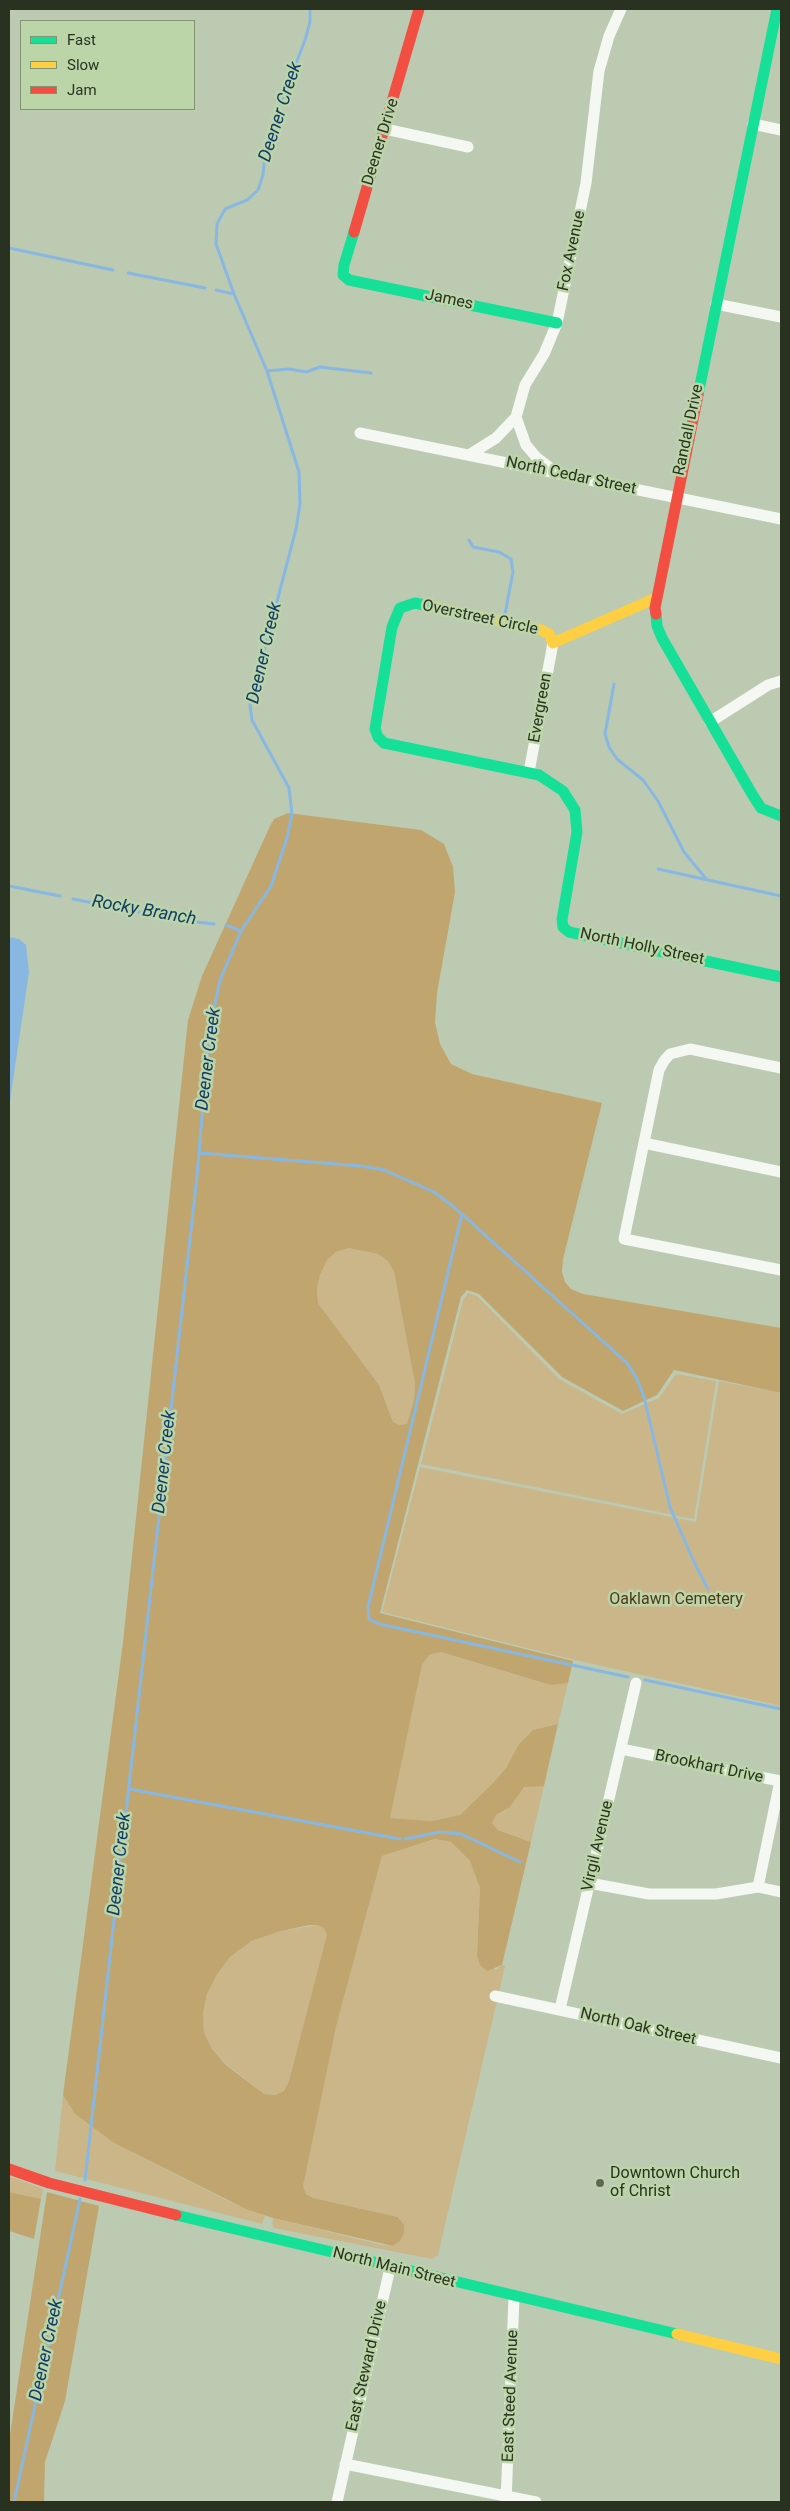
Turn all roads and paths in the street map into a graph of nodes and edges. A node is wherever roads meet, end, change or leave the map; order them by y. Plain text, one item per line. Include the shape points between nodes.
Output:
1 (419, 9) edge
2 (621, 9) edge
3 (777, 9) edge
4 (753, 124) junction
5 (385, 129) junction
6 (781, 130) edge
7 (468, 146) dead end
8 (343, 275) joint
9 (716, 304) junction
10 (781, 317) edge
11 (558, 322) junction
12 (516, 417) junction
13 (360, 433) dead end
14 (469, 455) junction
15 (557, 473) junction
16 (675, 497) junction
17 (781, 519) edge
18 (656, 598) junction
19 (553, 643) junction
20 (781, 681) edge
21 (710, 722) junction
22 (529, 772) junction
23 (781, 816) edge
24 (781, 977) edge
25 (781, 1068) edge
26 (644, 1142) junction
27 (781, 1172) edge
28 (781, 1270) edge
29 (636, 1683) dead end
30 (621, 1749) junction
31 (589, 1883) junction
32 (758, 1887) junction
33 (781, 1892) edge
34 (495, 1996) dead end
35 (560, 2009) junction
36 (781, 2058) edge
37 (9, 2170) edge
38 (390, 2268) junction
39 (514, 2297) junction
40 (781, 2359) edge
41 (345, 2464) junction
42 (506, 2499) edge
43 (337, 2502) edge
44 (536, 2502) edge

1 - 5 street, Deener Drive
2 - 11 street, Fox Avenue via 599,71 586,183
3 - 4 street, Randall Drive
4 - 6 street
4 - 9 street, Randall Drive
5 - 7 street
5 - 8 street, Deener Drive
8 - 11 street, James via 349,280
9 - 10 street
9 - 16 street, Randall Drive
11 - 12 street, Fox Avenue via 525,385
12 - 14 street via 496,438
12 - 15 street via 526,445
13 - 14 street, North Cedar Street
14 - 15 street, North Cedar Street
15 - 16 street, North Cedar Street
16 - 17 street, North Cedar Street
16 - 18 street, Randall Drive
18 - 19 street, Overstreet Circle
18 - 21 street, Randall Drive via 657,626
19 - 22 street, Evergreen
19 - 22 street, Overstreet Circle via 549,634 541,630 415,604 400,608 392,627 375,720 378,737 392,746
20 - 21 street via 768,684
21 - 23 street, Randall Drive via 761,808
22 - 24 street, North Holly Street via 548,779 564,791 575,810 577,832 562,920 568,932
25 - 26 street via 690,1049 670,1054 658,1070
26 - 27 street
26 - 28 street via 624,1239
29 - 30 street, Virgil Avenue
30 - 31 street, Virgil Avenue
30 - 32 street, Brookhart Drive via 780,1781
31 - 32 street via 649,1894 683,1896 738,1892
31 - 35 street, Virgil Avenue
32 - 33 street
34 - 35 street, North Oak Street
35 - 36 street, North Oak Street
37 - 38 street, North Main Street via 49,2183
38 - 39 street, North Main Street
38 - 41 street, East Steward Drive
39 - 40 street, North Main Street
39 - 42 street, East Steed Avenue
41 - 42 street
41 - 43 street, East Steward Drive
42 - 44 street

